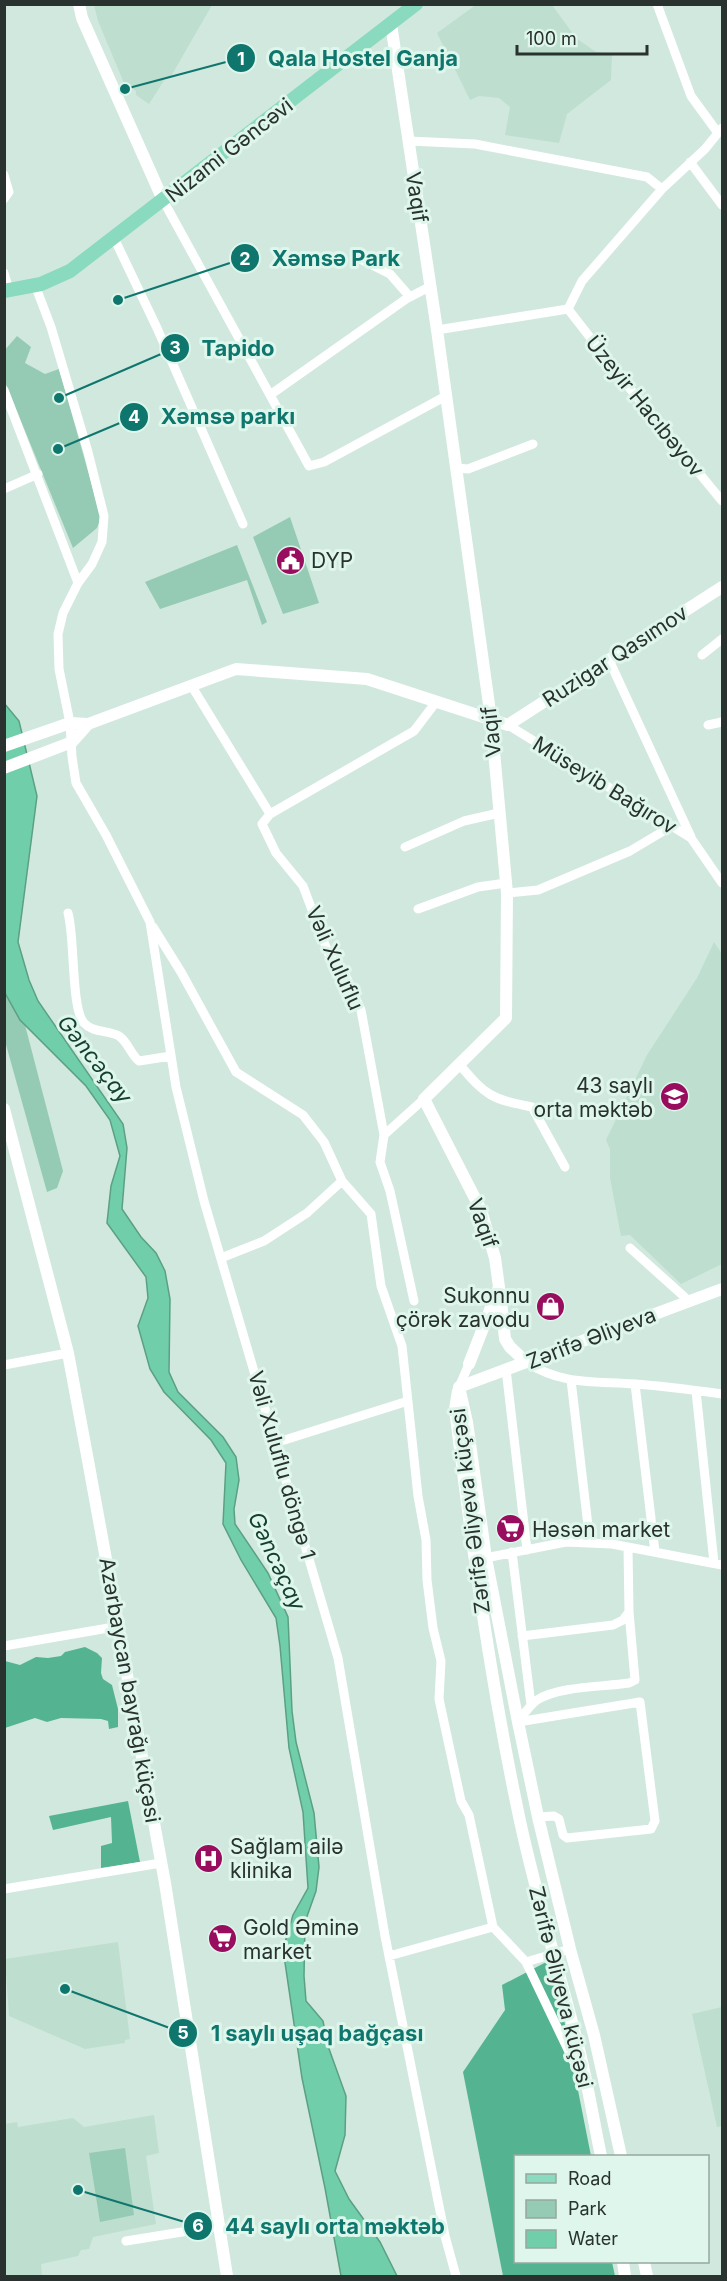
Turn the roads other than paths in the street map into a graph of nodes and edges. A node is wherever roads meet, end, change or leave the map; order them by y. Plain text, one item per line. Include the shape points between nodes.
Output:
1 (80, 4) edge
2 (657, 4) edge
3 (411, 6) edge
4 (391, 24) junction
5 (720, 131) edge
6 (409, 141) junction
7 (690, 162) junction
8 (4, 175) edge
9 (662, 189) junction
10 (4, 199) edge
11 (163, 200) junction
12 (723, 205) edge
13 (114, 238) junction
14 (358, 258) dead end
15 (4, 273) edge
16 (36, 285) junction
17 (431, 286) junction
18 (7, 290) edge
19 (410, 297) junction
20 (568, 309) junction
21 (437, 330) junction
22 (4, 390) edge
23 (270, 395) junction
24 (446, 396) junction
25 (533, 444) dead end
26 (456, 468) junction
27 (38, 474) junction
28 (723, 484) edge
29 (4, 489) edge
30 (712, 489) junction
31 (723, 501) edge
32 (243, 524) dead end
33 (78, 583) junction
34 (723, 587) edge
35 (723, 639) edge
36 (702, 655) dead end
37 (609, 660) junction
38 (191, 684) junction
39 (436, 702) junction
40 (490, 719) junction
41 (723, 722) edge
42 (70, 723) junction
43 (88, 724) junction
44 (508, 724) junction
45 (708, 724) dead end
46 (72, 742) junction
47 (4, 746) edge
48 (4, 768) edge
49 (499, 813) junction
50 (270, 814) junction
51 (672, 826) junction
52 (691, 838) junction
53 (405, 847) dead end
54 (723, 883) edge
55 (506, 888) junction
56 (418, 909) dead end
57 (68, 913) dead end
58 (150, 922) junction
59 (171, 1056) junction
60 (459, 1064) junction
61 (423, 1099) junction
62 (4, 1109) edge
63 (384, 1135) junction
64 (565, 1167) dead end
65 (342, 1181) junction
66 (630, 1248) dead end
67 (221, 1258) junction
68 (499, 1287) junction
69 (723, 1289) edge
70 (414, 1301) dead end
71 (690, 1301) junction
72 (68, 1353) junction
73 (526, 1362) junction
74 (469, 1364) joint
75 (4, 1365) edge
76 (506, 1370) junction
77 (571, 1380) junction
78 (635, 1384) junction
79 (459, 1387) junction
80 (696, 1391) junction
81 (723, 1394) edge
82 (408, 1401) junction
83 (275, 1443) junction
84 (590, 1543) junction
85 (628, 1547) junction
86 (527, 1550) junction
87 (512, 1552) junction
88 (655, 1552) junction
89 (480, 1559) junction
90 (718, 1564) edge
91 (628, 1612) junction
92 (120, 1626) junction
93 (522, 1636) junction
94 (4, 1646) edge
95 (531, 1705) junction
96 (518, 1722) junction
97 (538, 1817) junction
98 (161, 1863) junction
99 (4, 1889) edge
100 (493, 1927) junction
101 (570, 1949) junction
102 (553, 1955) junction
103 (389, 1956) junction
104 (526, 1962) junction
105 (587, 2089) junction
106 (601, 2155) edge
107 (621, 2155) edge
108 (219, 2226) junction
109 (126, 2241) dead end
110 (227, 2277) edge
111 (456, 2277) edge

1 - 11 street via 82,18
2 - 5 street via 691,96
3 - 4 main road, Nizami Gəncəvi
4 - 6 street, Vaqif
4 - 11 main road, Nizami Gəncəvi
5 - 7 street
6 - 9 street via 476,144 519,151 647,177
6 - 17 street, Vaqif
7 - 9 street
7 - 12 street
8 - 10 street via 9,192
9 - 20 street via 582,281
11 - 13 main road, Nizami Gəncəvi
11 - 23 street
13 - 16 main road, Nizami Gəncəvi via 70,271
13 - 32 street via 158,328
14 - 19 street via 390,274
15 - 18 street
16 - 18 main road, Nizami Gəncəvi
16 - 33 street via 104,516 102,542
17 - 19 street
17 - 21 street, Vaqif
19 - 23 street
20 - 21 street
20 - 30 street, Üzeyir Hacıbəyov
21 - 24 street, Vaqif
22 - 27 street
23 - 24 street via 309,466 324,462
24 - 26 street, Vaqif
25 - 26 street via 468,469
26 - 40 street, Vaqif
27 - 29 street
27 - 33 street
28 - 30 street
30 - 31 street, Üzeyir Hacıbəyov
33 - 42 street via 63,613 58,634 58,669
34 - 37 street, Ruzigar Qasımov
35 - 36 street
37 - 44 street, Ruzigar Qasımov
37 - 52 street
38 - 39 street, Müseyib Bağırov via 236,669 367,680
38 - 43 street, Müseyib Bağırov
38 - 50 street
39 - 40 street, Müseyib Bağırov
39 - 50 street via 414,731
40 - 44 street, Müseyib Bağırov
40 - 49 street, Vaqif
41 - 45 street
42 - 43 street, Müseyib Bağırov
42 - 46 street
42 - 47 street, Müseyib Bağırov
43 - 46 street, Müseyib Bağırov
44 - 51 street, Müseyib Bağırov
46 - 48 street, Müseyib Bağırov
46 - 58 street, Vəli Xuluflu döngə 1 via 76,783
49 - 53 street via 464,821
49 - 55 street, Vaqif
50 - 63 street, Vəli Xuluflu via 262,824 276,853 303,886 329,955 344,972 361,1010
51 - 52 street, Müseyib Bağırov
51 - 55 street via 630,851 538,890
52 - 54 street, Müseyib Bağırov
55 - 56 street via 478,887
55 - 60 street, Vaqif via 506,1018
57 - 59 street via 76,997 83,1023 119,1036 139,1061
58 - 59 street, Vəli Xuluflu döngə 1
58 - 65 street via 236,1072 303,1115 324,1142
59 - 67 street, Vəli Xuluflu döngə 1
60 - 61 street, Vaqif
60 - 64 street via 486,1094 532,1107
61 - 63 street
61 - 68 street, Vaqif via 481,1210
62 - 72 street, Azərbaycan bayrağı küçəsi
63 - 70 street via 380,1162
65 - 67 street via 307,1213 264,1241
65 - 82 street via 371,1214 381,1286 402,1347
66 - 71 street
67 - 83 street, Vəli Xuluflu döngə 1
68 - 73 street via 505,1339
68 - 74 street, Vaqif
69 - 71 street, Zərifə Əliyeva
71 - 73 street, Zərifə Əliyeva
72 - 75 street
72 - 92 street, Azərbaycan bayrağı küçəsi
73 - 76 street, Zərifə Əliyeva
73 - 77 street via 543,1373
74 - 79 street, Vaqif
76 - 79 street, Zərifə Əliyeva
76 - 86 street
77 - 78 street
77 - 84 street
78 - 80 street
78 - 88 street
79 - 89 street, Zərifə Əliyeva küçəsi via 454,1409
80 - 81 street
80 - 90 street
82 - 83 street
82 - 100 street via 417,1496 426,1540 427,1580 441,1661 440,1699
83 - 103 street, Vəli Xuluflu döngə 1 via 338,1658
84 - 85 street
84 - 86 street via 566,1542
85 - 88 street
85 - 91 street
86 - 87 street
87 - 89 street
87 - 93 street
88 - 90 street
89 - 96 street, Zərifə Əliyeva küçəsi
89 - 102 street, Zərifə Əliyeva küçəsi via 520,1822
91 - 93 street via 614,1625
91 - 95 street via 635,1680 555,1693
92 - 94 street
92 - 98 street, Azərbaycan bayrağı küçəsi
93 - 95 street
95 - 96 street
96 - 97 street, Zərifə Əliyeva küçəsi
96 - 97 street via 640,1702 655,1821 651,1829 567,1838 554,1816
97 - 101 street, Zərifə Əliyeva küçəsi
98 - 99 street
98 - 108 street, Azərbaycan bayrağı küçəsi
100 - 103 street
100 - 104 street
101 - 102 street
101 - 107 street, Zərifə Əliyeva küçəsi
102 - 104 street
102 - 105 street, Zərifə Əliyeva küçəsi
103 - 111 street, Vəli Xuluflu döngə 1
104 - 105 street
105 - 106 street, Zərifə Əliyeva küçəsi
108 - 109 street
108 - 110 street, Azərbaycan bayrağı küçəsi

